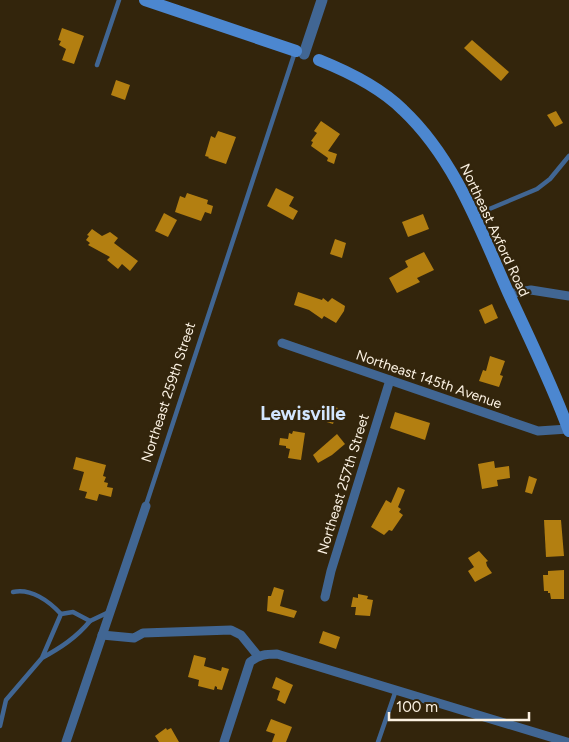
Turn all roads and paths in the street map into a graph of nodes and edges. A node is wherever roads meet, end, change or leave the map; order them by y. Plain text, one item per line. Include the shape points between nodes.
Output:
1 (119, 0) edge
2 (146, 0) edge
3 (322, 0) edge
4 (300, 52) junction
5 (319, 60) joint
6 (97, 65) dead end
7 (569, 156) edge
8 (474, 216) junction
9 (509, 294) junction
10 (569, 296) edge
11 (282, 344) dead end
12 (390, 380) junction
13 (569, 430) edge
14 (146, 506) joint
15 (13, 592) dead end
16 (325, 597) dead end
17 (110, 611) junction
18 (61, 614) junction
19 (90, 621) junction
20 (102, 635) junction
21 (258, 656) junction
22 (42, 658) junction
23 (396, 690) junction
24 (0, 726) edge
25 (66, 742) edge
26 (224, 742) edge
27 (378, 742) edge
28 (567, 742) edge

1 - 6 lane
2 - 4 main road
3 - 4 street, Northeast 259th Street
4 - 5 street, Northeast Axford Road
4 - 14 lane, Northeast 259th Street
5 - 8 main road, Northeast Axford Road via 370,85 403,109 444,159
7 - 8 lane via 537,189
8 - 9 main road, Northeast Axford Road
9 - 10 street via 530,290
9 - 13 main road, Northeast Axford Road
11 - 12 street, Northeast 145th Avenue
12 - 13 street, Northeast 145th Avenue via 538,431
12 - 16 street, Northeast 257th Street
14 - 17 street, Northeast 259th Street
15 - 18 lane via 32,593
17 - 19 lane
17 - 20 street, Northeast 259th Street
18 - 19 lane via 73,612
18 - 22 lane
19 - 22 lane via 63,646
20 - 21 street via 134,638 142,633 231,630 241,635
20 - 25 street, Northeast 259th Street
21 - 23 street via 277,654
21 - 26 street via 250,662
22 - 24 lane via 6,700
23 - 27 lane
23 - 28 street

